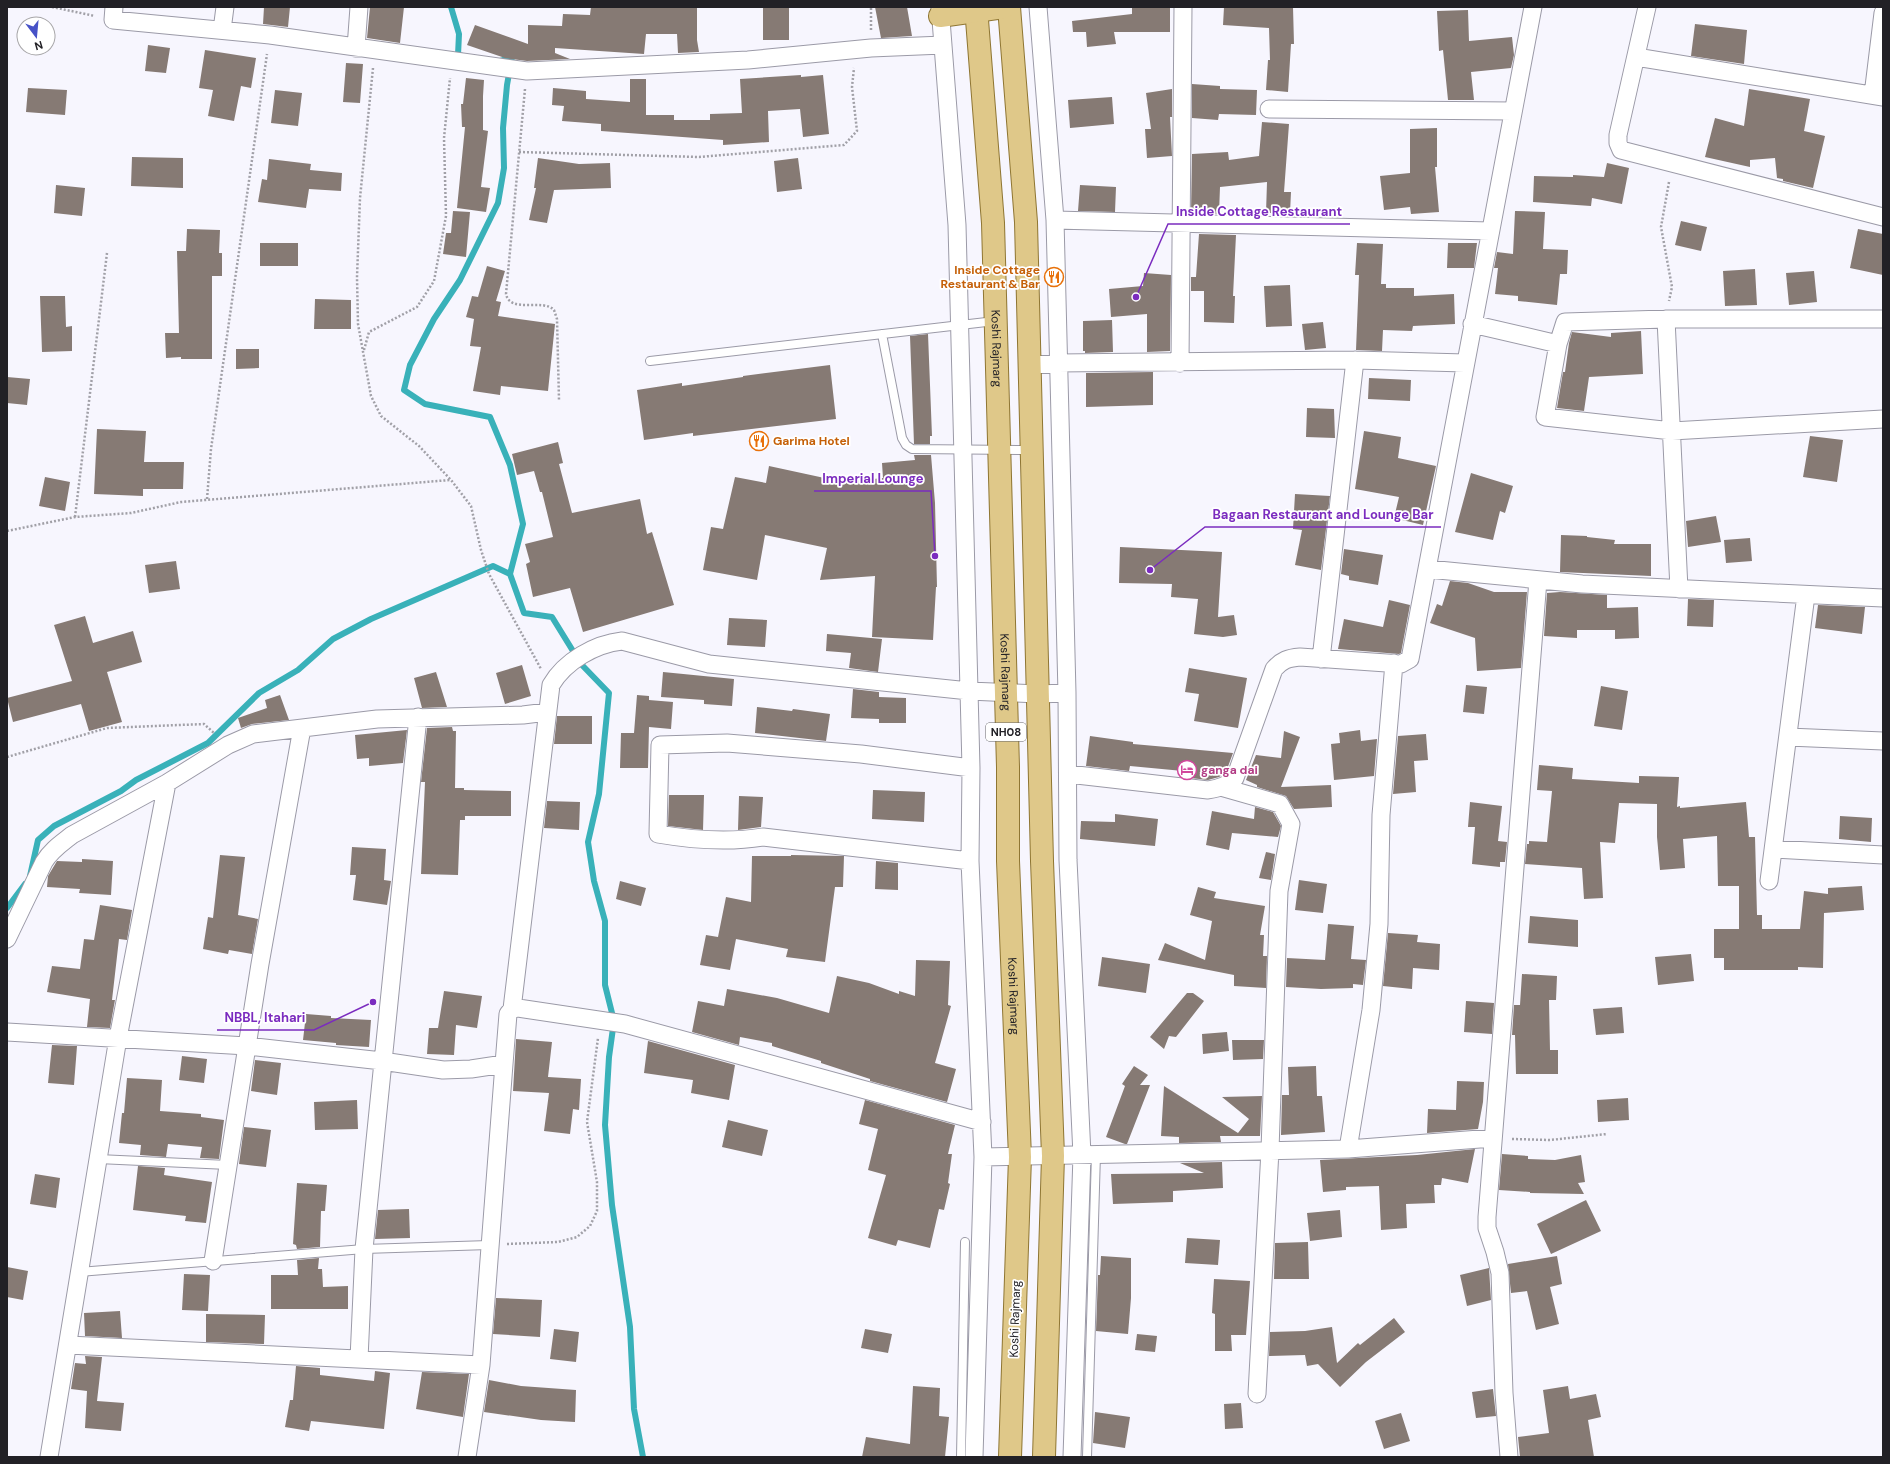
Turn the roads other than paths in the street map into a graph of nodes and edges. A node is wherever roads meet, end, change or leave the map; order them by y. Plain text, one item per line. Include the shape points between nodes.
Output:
1 (225, 7) edge
2 (359, 7) edge
3 (1004, 7) edge
4 (1009, 7) edge
5 (1038, 7) edge
6 (1183, 7) edge
7 (1533, 7) edge
8 (1647, 7) edge
9 (976, 9) edge
10 (940, 11) edge
11 (1883, 13) edge
12 (114, 14) edge
13 (222, 30) junction
14 (943, 45) junction
15 (356, 48) junction
16 (1636, 57) junction
17 (1878, 96) edge
18 (1269, 109) dead end
19 (1513, 111) junction
20 (1883, 216) edge
21 (1055, 220) junction
22 (1180, 224) junction
23 (1490, 231) junction
24 (1666, 319) junction
25 (1883, 319) edge
26 (996, 321) junction
27 (959, 324) junction
28 (1472, 324) junction
29 (882, 334) junction
30 (1558, 344) junction
31 (1355, 360) junction
32 (650, 361) dead end
33 (1058, 363) junction
34 (1180, 363) junction
35 (1465, 363) junction
36 (1030, 365) junction
37 (1883, 419) edge
38 (1672, 431) junction
39 (962, 449) junction
40 (999, 449) junction
41 (1032, 450) junction
42 (1428, 569) junction
43 (1538, 580) junction
44 (1679, 589) junction
45 (1806, 595) junction
46 (1883, 598) edge
47 (1321, 659) junction
48 (1394, 663) junction
49 (969, 691) junction
50 (1005, 692) junction
51 (1067, 693) junction
52 (1038, 694) junction
53 (547, 712) junction
54 (418, 717) junction
55 (302, 728) junction
56 (1788, 737) junction
57 (1883, 741) edge
58 (971, 768) junction
59 (1068, 774) junction
60 (167, 784) junction
61 (1221, 787) junction
62 (1774, 849) junction
63 (1883, 855) edge
64 (970, 862) junction
65 (1769, 881) dead end
66 (7, 939) edge
67 (512, 1009) junction
68 (7, 1032) edge
69 (118, 1038) junction
70 (247, 1046) junction
71 (382, 1061) junction
72 (504, 1064) junction
73 (982, 1122) junction
74 (1493, 1138) junction
75 (1348, 1149) junction
76 (1270, 1150) junction
77 (1089, 1155) junction
78 (1053, 1156) junction
79 (983, 1157) junction
80 (1020, 1157) junction
81 (98, 1159) junction
82 (228, 1165) junction
83 (966, 1242) dead end
84 (489, 1245) junction
85 (364, 1248) junction
86 (213, 1261) junction
87 (80, 1272) junction
88 (68, 1345) junction
89 (359, 1359) junction
90 (481, 1365) junction
91 (1257, 1394) dead end
92 (49, 1457) edge
93 (467, 1457) edge
94 (961, 1457) edge
95 (974, 1457) edge
96 (1010, 1457) edge
97 (1044, 1457) edge
98 (1072, 1457) edge
99 (1087, 1457) edge
100 (1509, 1457) edge

1 - 13 street
2 - 15 street
3 - 9 main road
4 - 36 main road, NH08 via 1026,222
5 - 21 street
6 - 22 street
7 - 19 street
8 - 16 street
9 - 10 main road
9 - 26 main road, Koshi Rajmarg / NH08 via 993,223
10 - 14 street
11 - 17 street
12 - 13 street
13 - 15 street
14 - 15 street via 748,60 525,70
14 - 27 street via 957,226
16 - 17 street
16 - 20 street via 1618,135 1619,147 1623,152
18 - 19 street
19 - 23 street
21 - 22 street
21 - 33 street
22 - 23 street
22 - 34 street
23 - 28 street
24 - 25 street
24 - 30 street via 1565,322
24 - 38 street
26 - 27 lane
26 - 40 main road, Koshi Rajmarg / NH08
27 - 29 lane
27 - 39 street
28 - 30 street
28 - 35 street
29 - 32 lane
29 - 39 lane via 902,438 906,445 912,449
30 - 38 street via 1545,417
31 - 34 street
31 - 35 street
31 - 47 street
33 - 34 street
33 - 36 street
33 - 51 street
35 - 42 street
36 - 41 main road, NH08
37 - 38 street
38 - 44 street
39 - 40 lane
39 - 49 street
40 - 41 lane
40 - 50 main road, Koshi Rajmarg / NH08
41 - 52 main road, NH08
42 - 43 street
42 - 48 street via 1412,655 1405,662
43 - 44 street
43 - 74 street
44 - 45 street
45 - 46 street
45 - 56 street
47 - 48 street
47 - 61 street via 1288,658 1274,669 1236,778
48 - 75 street via 1381,815 1378,932 1371,1010
49 - 50 street
49 - 53 street via 709,664 622,641 608,642 567,665 550,685
49 - 58 street
50 - 52 street
50 - 80 main road, Koshi Rajmarg / NH08 via 1008,861
51 - 52 street
51 - 59 street
52 - 78 main road, NH08
53 - 54 street via 522,715
53 - 67 street
54 - 55 street
54 - 71 street
55 - 60 street via 253,734 228,745
55 - 70 street
56 - 57 street
56 - 62 street
58 - 64 street
58 - 64 street via 861,754 727,743 660,745 658,834 690,839 740,841 763,837
59 - 61 street via 1208,790
59 - 77 street via 1068,860
60 - 66 street via 72,834 48,854
60 - 69 street
61 - 76 street via 1280,804 1291,824 1279,891
62 - 63 street
62 - 65 street
64 - 73 street
67 - 72 street via 508,1014
67 - 73 street via 625,1024
68 - 69 street
69 - 70 street
69 - 81 street
70 - 71 street
70 - 82 street
71 - 72 street via 443,1070
71 - 85 street
72 - 84 street
73 - 79 street
74 - 75 street
74 - 100 street via 1487,1228 1500,1273
75 - 76 street
76 - 77 street
76 - 91 street
77 - 78 street
77 - 98 street
77 - 99 lane
78 - 80 street
78 - 97 main road, NH08
79 - 80 street
79 - 95 street
80 - 96 main road, Koshi Rajmarg / NH08
81 - 82 lane
81 - 87 street
82 - 86 street
83 - 94 lane
84 - 85 lane
84 - 90 street
85 - 86 lane
85 - 89 street
86 - 87 lane
87 - 88 street
88 - 89 street
88 - 92 street
89 - 90 street
90 - 93 street

